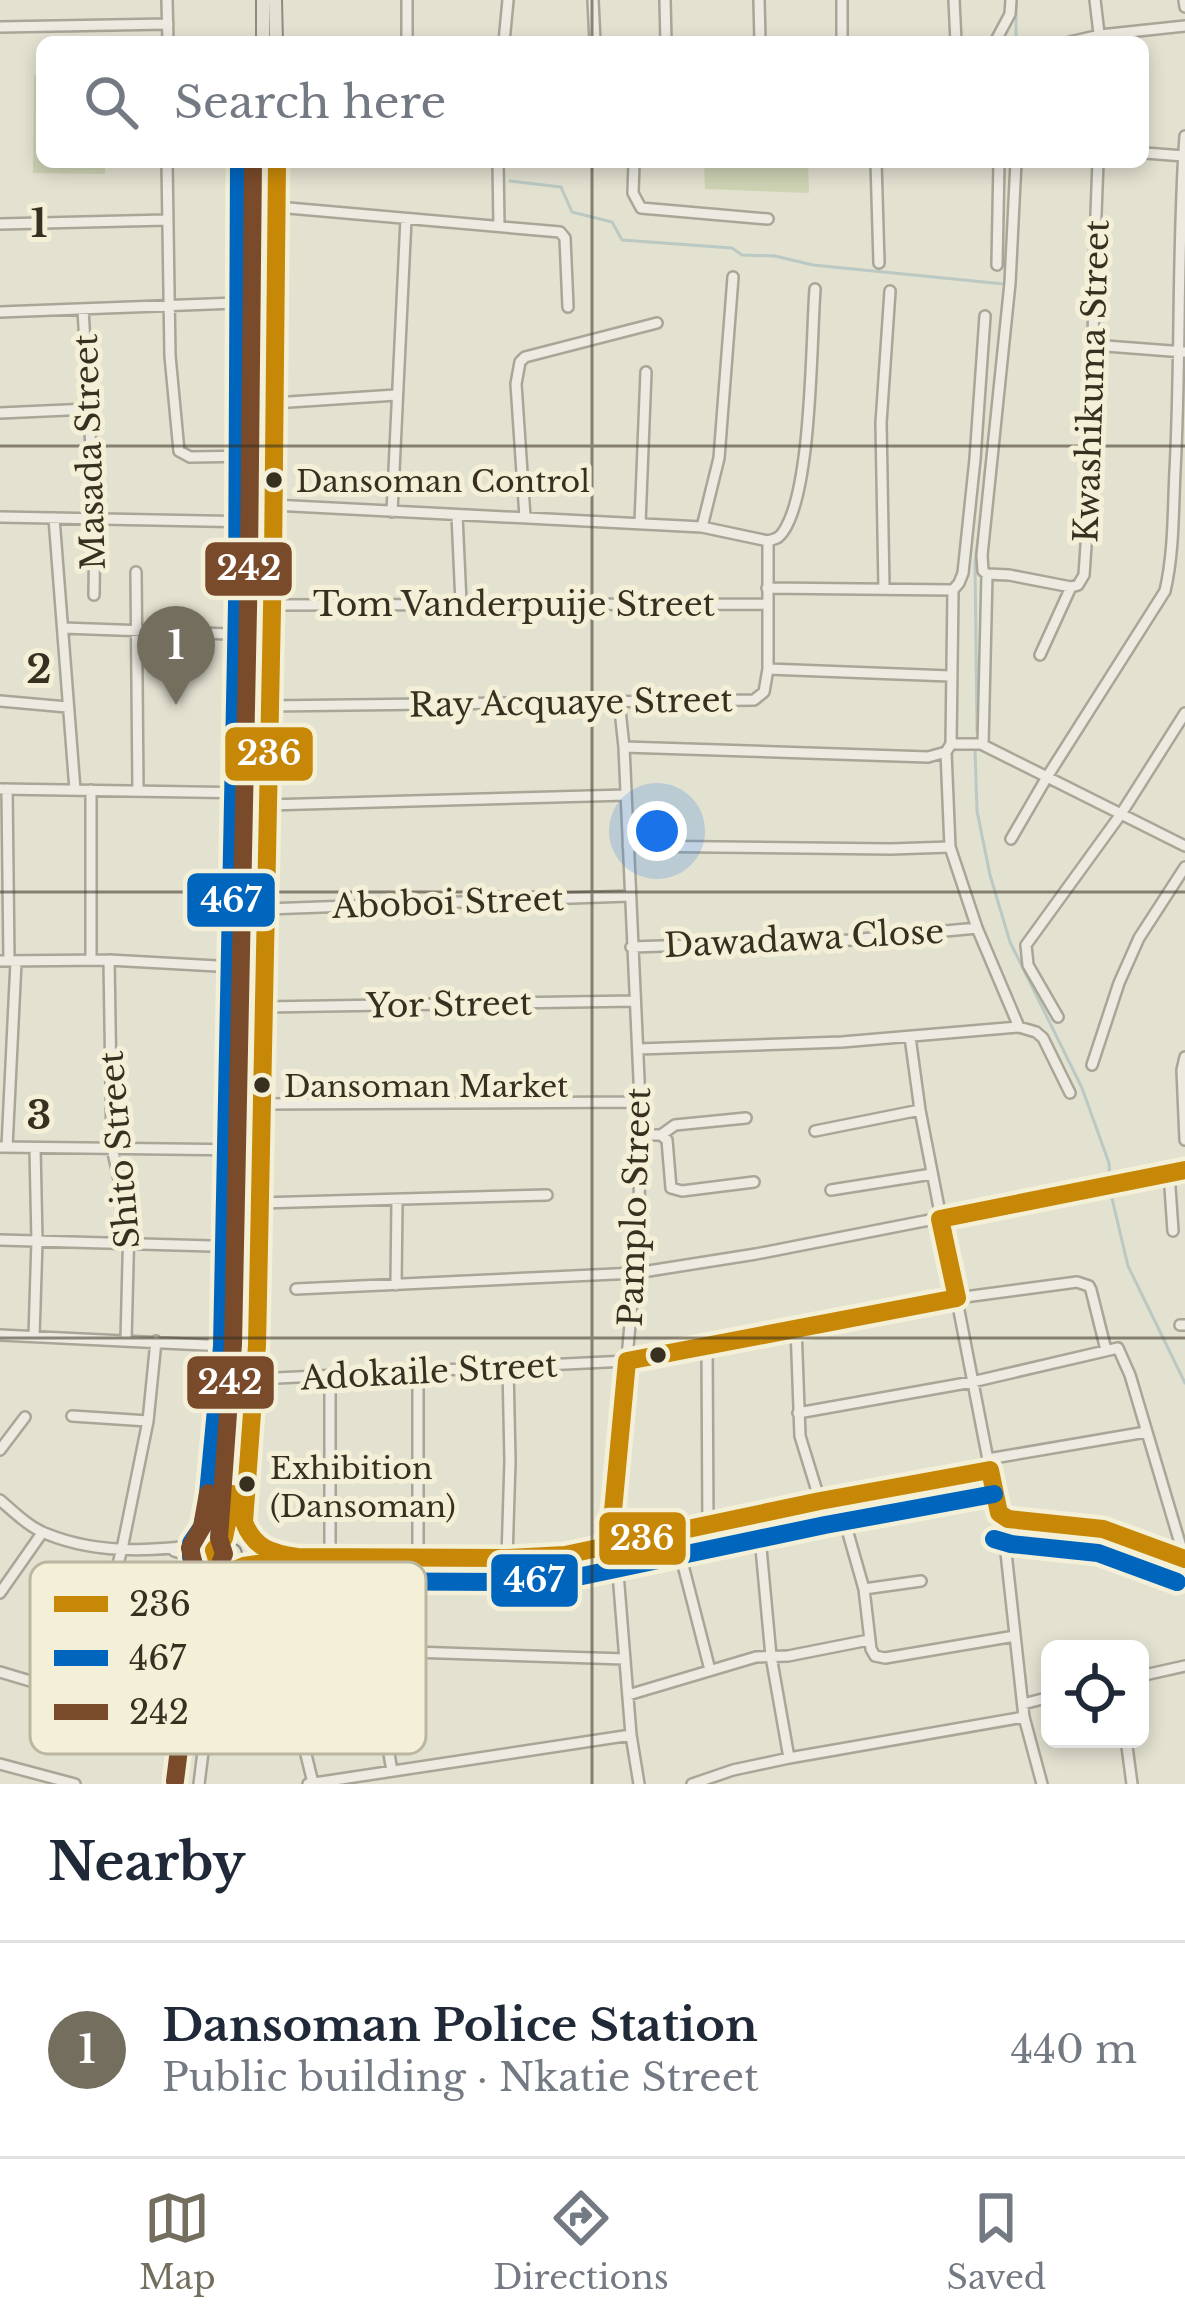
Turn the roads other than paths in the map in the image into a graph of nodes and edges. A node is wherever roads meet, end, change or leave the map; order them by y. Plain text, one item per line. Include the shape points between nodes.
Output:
1 (167, 0) edge
2 (263, 0) edge
3 (275, 0) edge
4 (407, 0) edge
5 (508, 0) edge
6 (593, 0) edge
7 (665, 0) edge
8 (758, 0) edge
9 (842, 0) edge
10 (953, 0) edge
11 (1011, 0) edge
12 (1095, 0) edge
13 (168, 25) junction
14 (80, 26) junction
15 (1185, 26) edge
16 (0, 27) edge
17 (80, 36) edge
18 (168, 36) edge
19 (263, 36) edge
20 (276, 36) edge
21 (406, 36) edge
22 (505, 36) edge
23 (595, 36) edge
24 (666, 36) edge
25 (760, 36) edge
26 (842, 36) edge
27 (956, 36) edge
28 (998, 36) edge
29 (1100, 36) edge
30 (1120, 36) edge
31 (1185, 136) edge
32 (1149, 153) edge
33 (1184, 156) edge
34 (167, 168) edge
35 (263, 168) edge
36 (277, 168) edge
37 (499, 168) edge
38 (634, 168) edge
39 (876, 168) edge
40 (999, 168) edge
41 (1016, 168) edge
42 (1098, 168) edge
43 (277, 207) junction
44 (406, 219) junction
45 (768, 219) dead end
46 (167, 220) junction
47 (0, 224) edge
48 (499, 226) junction
49 (879, 263) dead end
50 (997, 265) dead end
51 (733, 277) dead end
52 (815, 289) dead end
53 (890, 291) dead end
54 (270, 303) junction
55 (568, 307) dead end
56 (169, 308) junction
57 (83, 309) junction
58 (0, 312) edge
59 (985, 316) dead end
60 (657, 323) dead end
61 (1093, 345) junction
62 (1182, 351) edge
63 (646, 372) dead end
64 (396, 395) junction
65 (274, 403) junction
66 (89, 409) junction
67 (0, 413) edge
68 (262, 455) junction
69 (273, 505) junction
70 (392, 512) junction
71 (457, 514) junction
72 (0, 517) edge
73 (525, 517) junction
74 (54, 518) junction
75 (94, 518) junction
76 (262, 522) junction
77 (640, 523) junction
78 (703, 527) junction
79 (768, 541) junction
80 (136, 572) dead end
81 (987, 574) junction
82 (1068, 587) junction
83 (767, 588) junction
84 (884, 588) junction
85 (953, 590) junction
86 (94, 595) dead end
87 (461, 603) junction
88 (266, 604) junction
89 (767, 604) junction
90 (63, 628) junction
91 (136, 631) junction
92 (260, 635) junction
93 (1040, 655) dead end
94 (768, 669) junction
95 (950, 676) junction
96 (0, 701) edge
97 (620, 701) junction
98 (269, 706) junction
99 (68, 707) junction
100 (1185, 713) edge
101 (982, 745) junction
102 (624, 747) junction
103 (948, 748) junction
104 (1047, 777) junction
105 (3, 789) edge
106 (75, 790) junction
107 (91, 790) junction
108 (138, 791) junction
109 (257, 793) junction
110 (626, 795) junction
111 (268, 805) junction
112 (1121, 814) junction
113 (1011, 839) dead end
114 (628, 846) junction
115 (1185, 846) edge
116 (950, 847) junction
117 (1185, 868) edge
118 (629, 896) junction
119 (266, 909) junction
120 (976, 928) junction
121 (631, 947) junction
122 (92, 960) junction
123 (109, 960) junction
124 (8, 961) edge
125 (253, 968) junction
126 (634, 1001) junction
127 (264, 1007) junction
128 (1058, 1017) dead end
129 (1019, 1027) junction
130 (910, 1037) junction
131 (638, 1048) junction
132 (1185, 1058) edge
133 (1092, 1065) dead end
134 (1070, 1093) dead end
135 (640, 1102) junction
136 (262, 1105) junction
137 (920, 1110) junction
138 (746, 1118) dead end
139 (815, 1131) dead end
140 (640, 1135) junction
141 (661, 1135) junction
142 (1185, 1140) edge
143 (4, 1147) edge
144 (35, 1148) junction
145 (112, 1148) junction
146 (249, 1150) junction
147 (1185, 1170) edge
148 (1169, 1173) junction
149 (932, 1174) junction
150 (754, 1182) dead end
151 (832, 1190) dead end
152 (547, 1196) dead end
153 (398, 1201) junction
154 (259, 1203) junction
155 (940, 1219) junction
156 (1173, 1231) dead end
157 (0, 1240) edge
158 (37, 1241) junction
159 (129, 1245) junction
160 (247, 1247) junction
161 (636, 1274) junction
162 (396, 1285) junction
163 (296, 1289) dead end
164 (957, 1298) junction
165 (796, 1327) junction
166 (0, 1335) edge
167 (34, 1336) junction
168 (126, 1340) junction
169 (156, 1341) junction
170 (707, 1346) junction
171 (246, 1347) junction
172 (1106, 1350) junction
173 (627, 1361) junction
174 (508, 1367) junction
175 (418, 1371) junction
176 (330, 1376) junction
177 (256, 1379) junction
178 (972, 1382) junction
179 (798, 1413) junction
180 (25, 1417) dead end
181 (72, 1417) dead end
182 (148, 1421) junction
183 (1146, 1432) junction
184 (0, 1450) edge
185 (989, 1465) junction
186 (838, 1498) junction
187 (0, 1501) edge
188 (820, 1502) junction
189 (1185, 1511) edge
190 (758, 1516) junction
191 (1002, 1516) junction
192 (1171, 1516) junction
193 (244, 1522) junction
194 (708, 1527) junction
195 (42, 1533) junction
196 (675, 1534) junction
197 (221, 1540) junction
198 (245, 1543) junction
199 (615, 1546) junction
200 (122, 1549) junction
201 (169, 1550) junction
202 (263, 1551) junction
203 (297, 1557) junction
204 (330, 1557) junction
205 (355, 1558) junction
206 (507, 1558) junction
207 (418, 1559) junction
208 (1185, 1559) edge
209 (118, 1562) edge
210 (208, 1562) edge
211 (217, 1562) edge
212 (246, 1562) edge
213 (275, 1562) edge
214 (356, 1562) edge
215 (921, 1581) dead end
216 (864, 1588) junction
217 (0, 1593) edge
218 (1015, 1636) junction
219 (869, 1640) junction
220 (426, 1652) edge
221 (771, 1656) junction
222 (626, 1659) junction
223 (1185, 1666) edge
224 (710, 1670) junction
225 (0, 1672) edge
226 (1149, 1674) edge
227 (30, 1681) edge
228 (628, 1695) junction
229 (1041, 1699) edge
230 (1023, 1704) junction
231 (1024, 1717) junction
232 (631, 1735) junction
233 (1127, 1748) edge
234 (203, 1754) edge
235 (303, 1754) edge
236 (389, 1754) edge
237 (789, 1758) junction
238 (0, 1764) edge
239 (392, 1771) junction
240 (75, 1784) edge
241 (199, 1784) edge
242 (310, 1784) edge
243 (640, 1784) edge
244 (692, 1784) edge
245 (1042, 1784) edge
246 (1132, 1784) edge

1 - 13 street
2 - 19 main road
3 - 20 main road
4 - 21 street
5 - 22 street
6 - 23 street
7 - 24 street
8 - 25 street
9 - 26 street
10 - 27 street
11 - 28 street
12 - 29 street
13 - 14 street
13 - 18 street
14 - 16 street
14 - 17 street
15 - 30 street
31 - 33 street
32 - 33 street
33 - 62 street
34 - 46 street
35 - 54 main road
36 - 43 main road
37 - 48 street
38 - 45 street via 641,208
39 - 49 street
40 - 50 street
41 - 81 street via 982,555
42 - 61 street, Kwashikuma Street
43 - 44 street
43 - 54 main road
44 - 48 street
44 - 64 street
46 - 47 street
46 - 56 street
48 - 55 street via 563,234
51 - 78 street via 719,458
52 - 79 street via 802,468 788,523
53 - 84 street via 881,423
54 - 56 street
54 - 65 main road
54 - 68 main road
56 - 57 street
56 - 68 street via 179,452
57 - 58 street
57 - 66 street, Masada Street
59 - 85 street via 963,573
60 - 73 street via 520,362
61 - 62 street
61 - 82 street, Kwashikuma Street via 1084,575
62 - 104 street via 1165,591
63 - 77 street
64 - 65 street
64 - 70 street
65 - 69 main road
66 - 67 street
66 - 75 street, Masada Street
68 - 76 main road
69 - 70 street
69 - 88 main road
70 - 71 street
71 - 73 street
71 - 87 street
72 - 74 street
73 - 77 street
74 - 75 street
74 - 90 street
75 - 76 street
75 - 86 street, Masada Street
76 - 88 main road
77 - 78 street
78 - 79 street
79 - 83 street, Ray Acquaye Street
80 - 91 street
81 - 82 street
81 - 101 street
82 - 93 street, Kwashikuma Street
83 - 84 street
83 - 89 street, Ray Acquaye Street
84 - 85 street
85 - 95 street
87 - 88 street, Tom Vanderpuije Street
87 - 89 street, Tom Vanderpuije Street
88 - 92 main road
88 - 98 main road
89 - 94 street, Ray Acquaye Street
90 - 91 street
90 - 99 street
91 - 92 street
91 - 108 street
92 - 109 main road
94 - 95 street
94 - 97 street, Ray Acquaye Street via 754,700
95 - 103 street
96 - 99 street
97 - 98 street, Ray Acquaye Street
97 - 102 street, Pamplo Street
98 - 111 main road
99 - 106 street
100 - 112 street
101 - 103 street
101 - 104 street
102 - 103 street via 928,758
102 - 110 street, Pamplo Street
103 - 116 street
104 - 112 street
104 - 113 street
105 - 106 street
105 - 124 street
106 - 107 street
107 - 108 street
107 - 122 street
108 - 109 street
109 - 125 main road
110 - 111 street
110 - 114 street, Pamplo Street
111 - 119 main road
112 - 115 street
112 - 128 street via 1026,945 1028,965
114 - 116 street
114 - 118 street, Pamplo Street
116 - 120 street
117 - 133 street via 1139,938
118 - 119 street, Aboboi Street
118 - 121 street, Pamplo Street
119 - 127 main road
120 - 121 street, Dawadawa Close
120 - 129 street
121 - 126 street, Pamplo Street
122 - 123 street
122 - 124 street
123 - 125 street
123 - 145 street, Shito Street
124 - 143 street
125 - 146 main road
126 - 127 street, Yor Street
126 - 131 street, Pamplo Street
127 - 136 main road
129 - 130 street
129 - 134 street via 1043,1038
130 - 131 street
130 - 137 street
131 - 135 street, Pamplo Street
132 - 142 street
135 - 136 street
135 - 140 street, Pamplo Street
136 - 154 main road
137 - 139 street
137 - 149 street
138 - 141 street via 674,1125
140 - 141 street
140 - 161 street, Pamplo Street
141 - 150 street via 671,1188
143 - 144 street
144 - 145 street
144 - 158 street
145 - 146 street
145 - 159 street, Shito Street
146 - 160 main road
147 - 148 street
148 - 155 street
148 - 156 street
149 - 151 street
149 - 155 street
152 - 153 street
153 - 154 street
153 - 162 street
154 - 177 main road
155 - 161 street
155 - 164 street
157 - 158 street
158 - 159 street
158 - 167 street
159 - 160 street
159 - 168 street, Shito Street
160 - 171 main road
161 - 162 street
161 - 173 street, Pamplo Street
162 - 163 street
164 - 165 street, Adokaile Street
164 - 172 street, Adokaile Street via 1083,1283
164 - 178 street
165 - 170 street, Adokaile Street
165 - 179 street
166 - 167 street
167 - 168 street
168 - 169 street
169 - 171 street
169 - 182 street
170 - 173 street, Adokaile Street
170 - 194 street
171 - 197 main road via 236,1476
172 - 178 street
172 - 183 street via 1118,1348
173 - 174 street, Adokaile Street
173 - 199 street, Pamplo Street
174 - 175 street, Adokaile Street
174 - 206 street
175 - 176 street, Adokaile Street
175 - 207 street
176 - 177 street, Adokaile Street
176 - 204 street
177 - 193 main road
178 - 179 street
178 - 185 street
179 - 188 street
180 - 184 street
181 - 182 street
182 - 200 street
183 - 185 street
183 - 192 street
185 - 186 main road
185 - 191 main road
186 - 188 main road
186 - 216 street
187 - 195 street
188 - 190 main road
189 - 192 street
190 - 194 main road
190 - 221 street
191 - 208 main road via 1103,1529
191 - 218 street
192 - 208 street
193 - 198 main road
193 - 202 main road
194 - 196 main road
195 - 200 street
195 - 217 street
196 - 199 main road
196 - 224 street
197 - 198 main road
197 - 201 street
197 - 211 main road
198 - 202 main road
198 - 212 main road
199 - 206 main road
199 - 222 street, Pamplo Street
200 - 201 street
200 - 209 street
201 - 210 street
202 - 203 main road
203 - 204 main road
203 - 213 main road
204 - 205 main road
205 - 207 main road
205 - 214 street
206 - 207 main road
215 - 216 street
216 - 219 street
218 - 219 street via 885,1658
218 - 230 street
219 - 221 street
220 - 222 street
221 - 224 street
221 - 237 street
222 - 228 street, Pamplo Street
223 - 226 street
224 - 228 street
225 - 227 street
228 - 232 street, Pamplo Street
229 - 230 street
230 - 231 street
231 - 237 street
231 - 245 street
232 - 239 street
232 - 243 street, Pamplo Street
233 - 246 street
234 - 241 street
235 - 242 street
236 - 239 street
237 - 244 street
238 - 240 street
239 - 242 street

